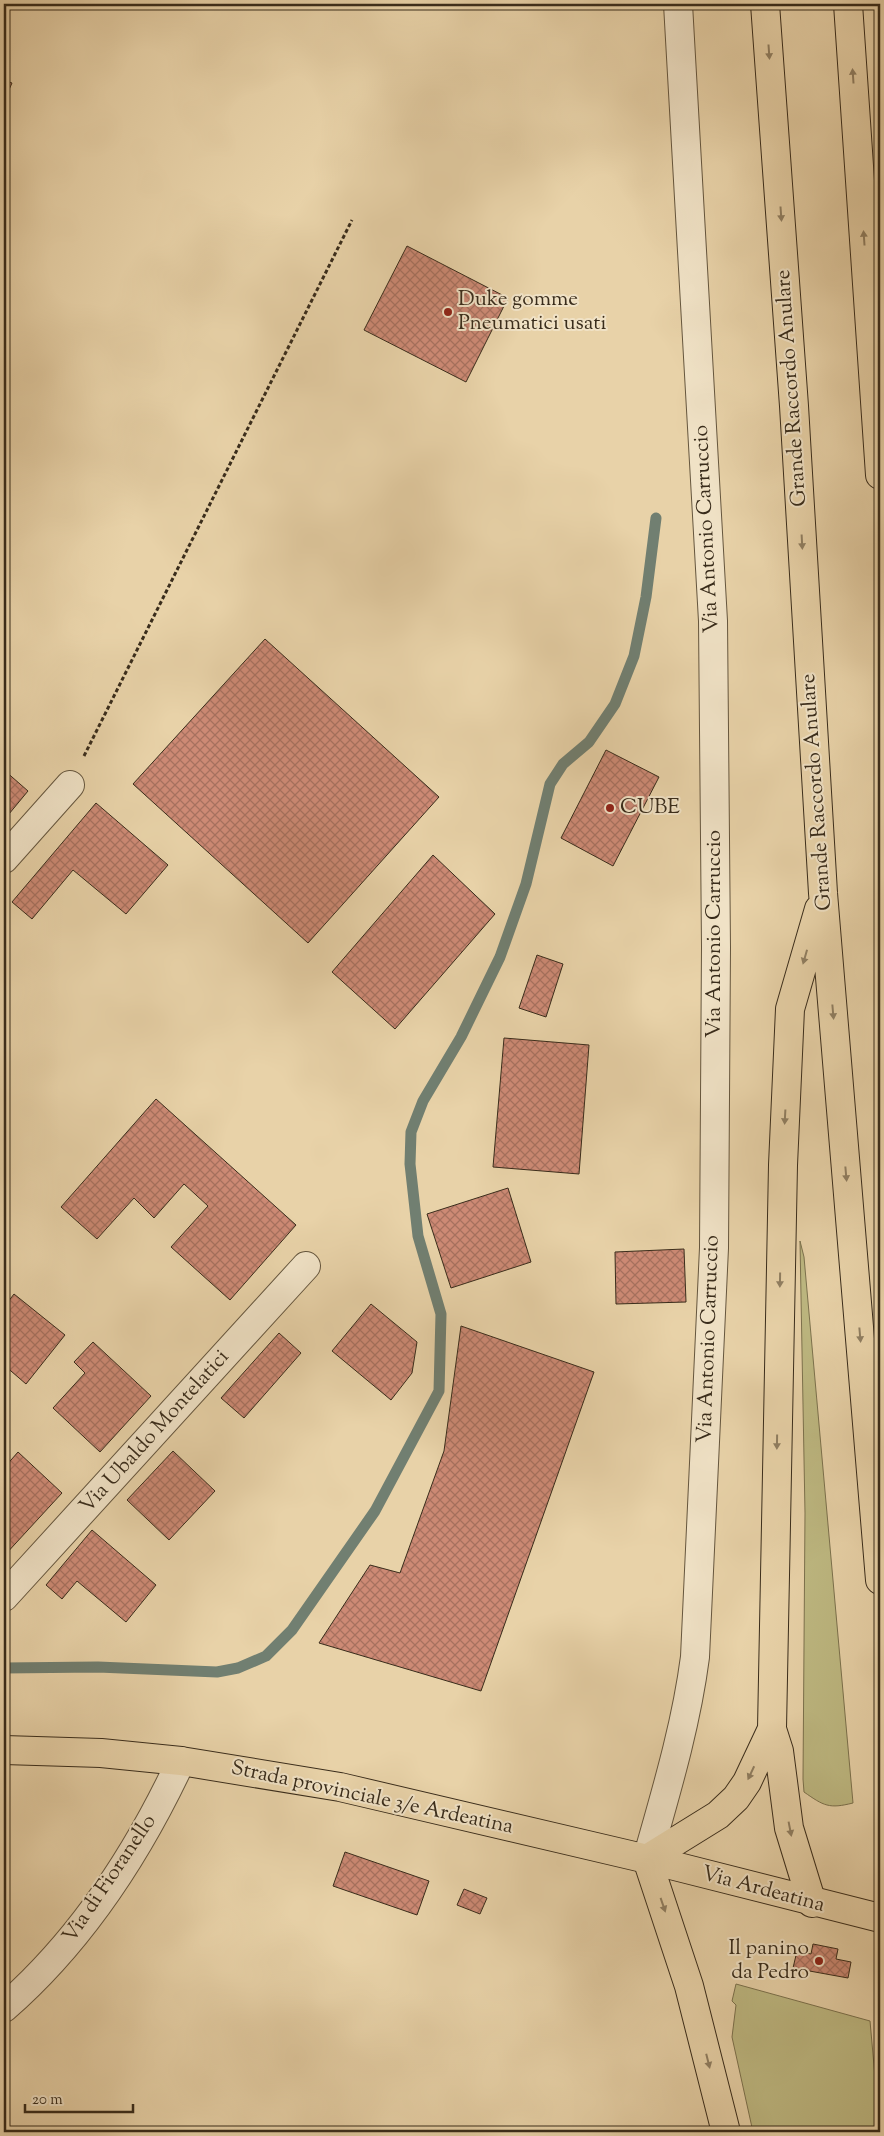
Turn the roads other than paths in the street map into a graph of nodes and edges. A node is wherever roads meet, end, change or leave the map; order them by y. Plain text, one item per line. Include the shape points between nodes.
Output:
1 (678, 4) edge
2 (766, 4) edge
3 (848, 4) edge
4 (880, 475) edge
5 (70, 785) road end
6 (4, 860) edge
7 (823, 893) junction
8 (306, 1266) dead end
9 (880, 1580) edge
10 (4, 1597) edge
11 (772, 1729) junction
12 (9, 1750) edge
13 (181, 1761) junction
14 (647, 1859) junction
15 (812, 1902) junction
16 (880, 1918) edge
17 (4, 2008) edge
18 (726, 2132) edge

1 - 14 street, Via Antonio Carruccio via 712,621 716,947 714,1248 695,1657 675,1760
2 -> 7 main road, Grande Raccordo Anulare
4 -> 3 main road
5 - 6 street
7 -> 9 main road, Grande Raccordo Anulare
7 -> 11 main road via 790,1009 782,1164
8 - 10 street, Via Ubaldo Montelatici
11 -> 14 main road via 736,1798 718,1814
11 -> 15 main road via 779,1751 789,1828
12 - 13 main road, Strada provinciale 3/e Ardeatina via 101,1753
13 - 14 main road, Strada provinciale 3/e Ardeatina via 340,1787
13 - 17 street, Via di Fioranello via 148,1827 99,1904 66,1946
14 - 15 main road, Via Ardeatina
14 -> 18 main road via 689,1986
15 - 16 main road, Via Ardeatina

